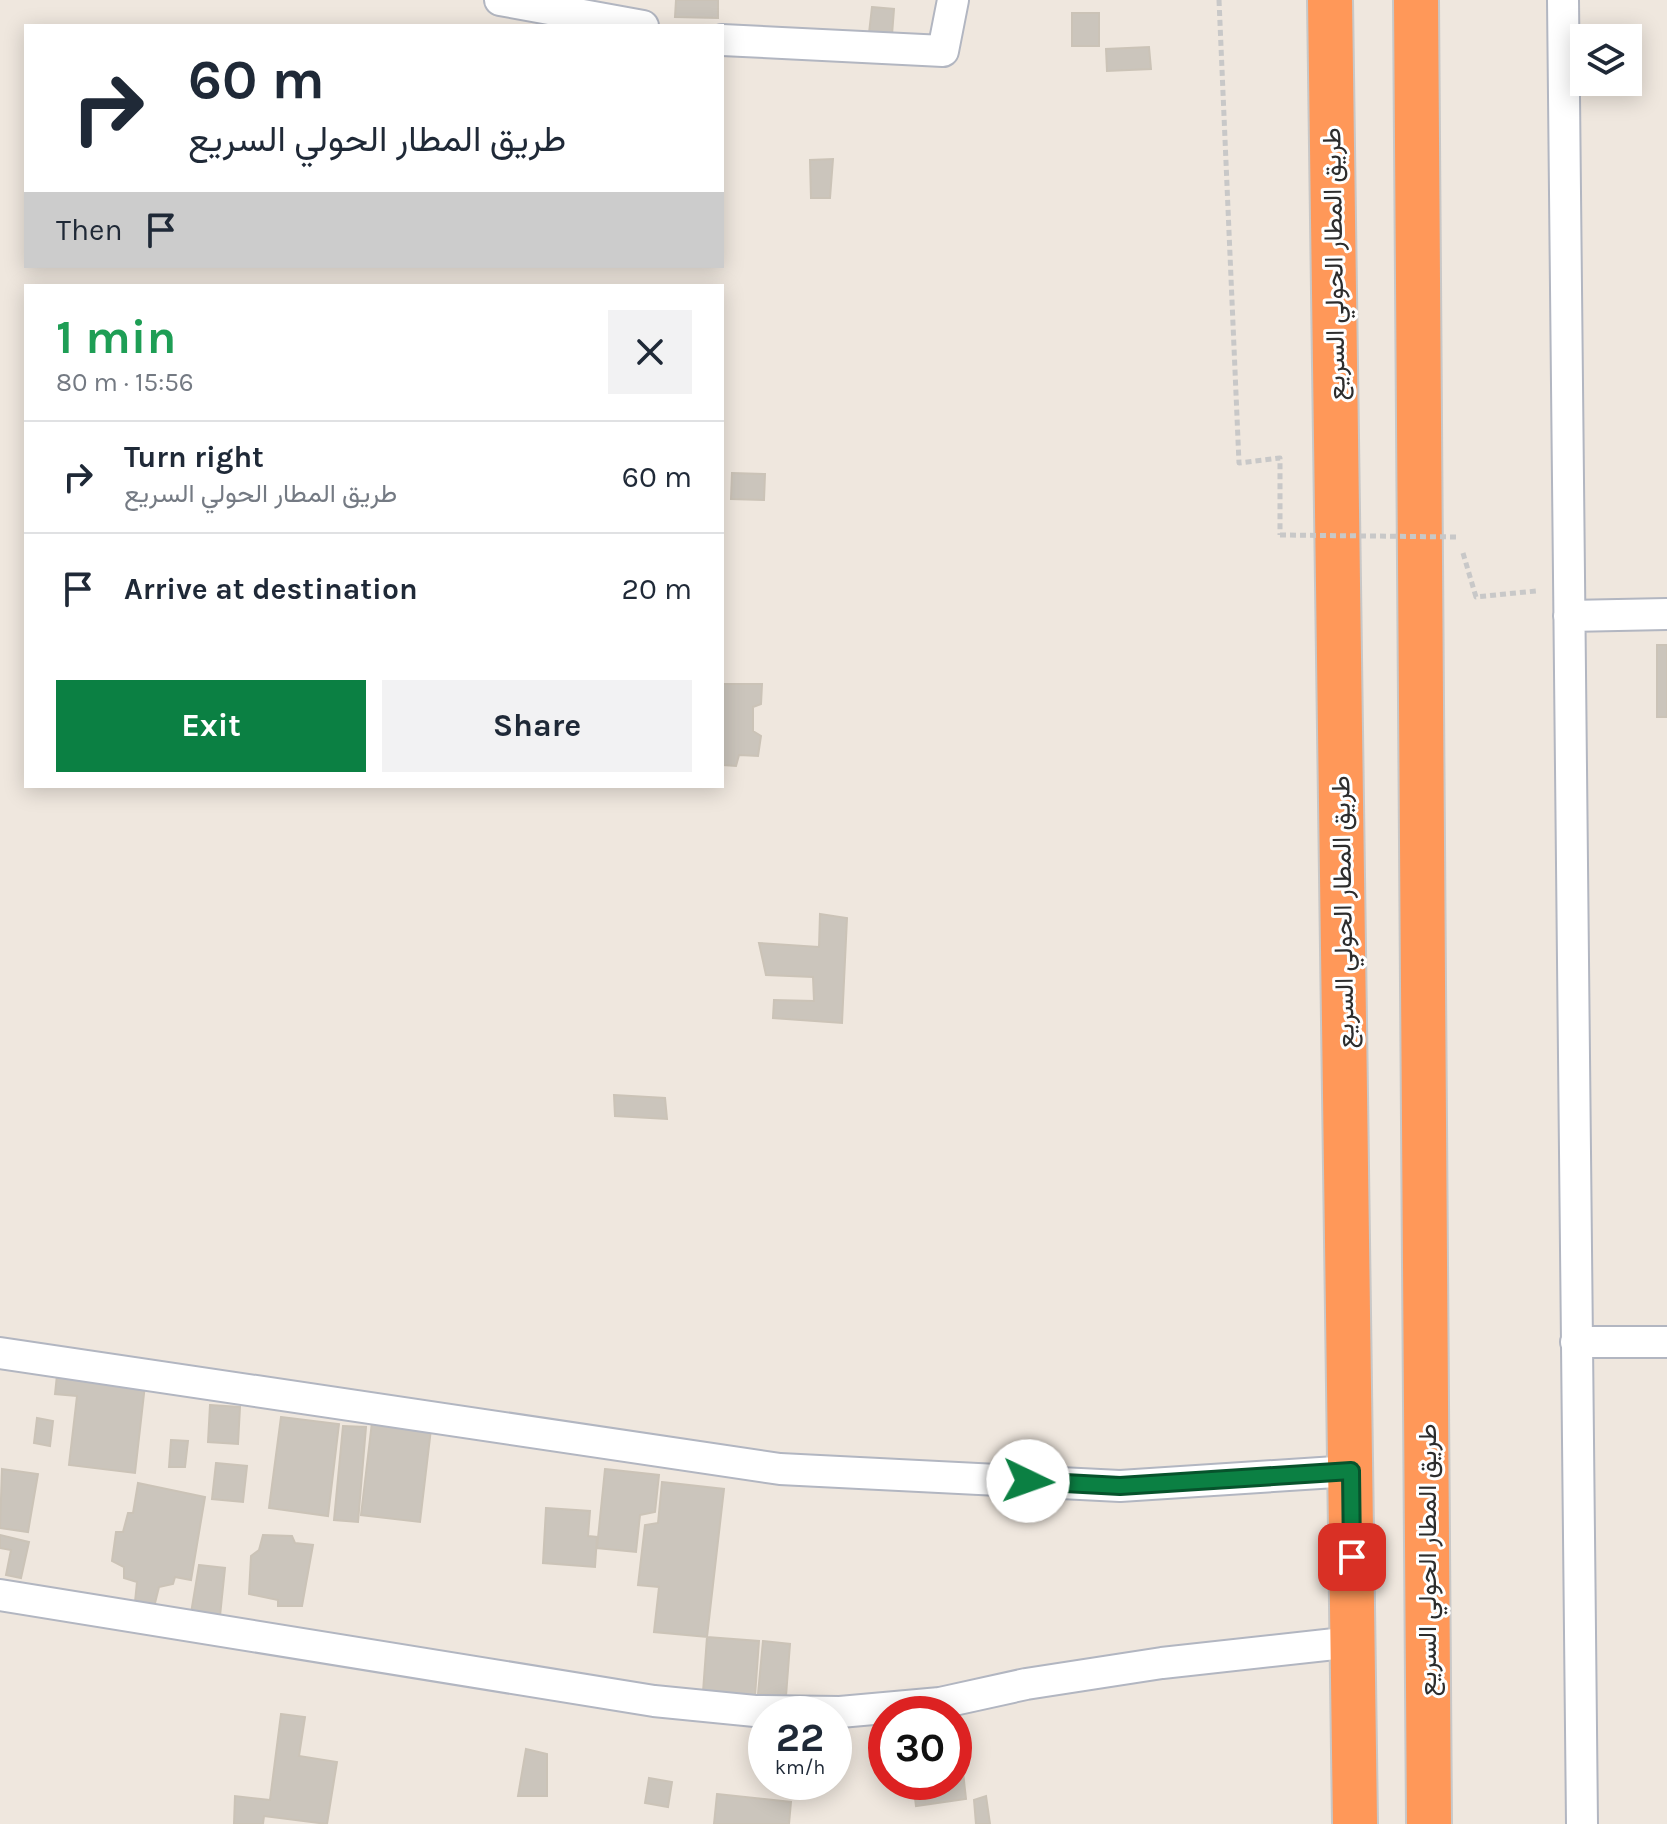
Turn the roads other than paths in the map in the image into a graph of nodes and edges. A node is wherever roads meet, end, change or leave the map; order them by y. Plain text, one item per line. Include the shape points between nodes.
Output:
1 (500, 0) edge
2 (953, 0) edge
3 (1330, 0) edge
4 (1416, 0) edge
5 (1563, 0) edge
6 (632, 24) edge
7 (724, 40) edge
8 (1569, 602) junction
9 (1667, 614) edge
10 (1576, 1342) junction
11 (1667, 1342) edge
12 (0, 1353) edge
13 (1351, 1471) junction
14 (0, 1595) edge
15 (1353, 1642) junction
16 (1355, 1824) edge
17 (1429, 1824) edge
18 (1582, 1824) edge

1 - 6 street
2 - 7 street via 943,51
3 - 13 highway, طريق المطار الحولي السريع
4 - 17 highway, طريق المطار الحولي السريع
5 - 8 street
8 - 9 street
8 - 10 street
10 - 11 street
10 - 18 street
12 - 13 street via 780,1469 1120,1486
13 - 15 highway, طريق المطار الحولي السريع
14 - 15 street via 654,1701 755,1711 840,1712 940,1703 1162,1663
15 - 16 highway, طريق المطار الحولي السريع

